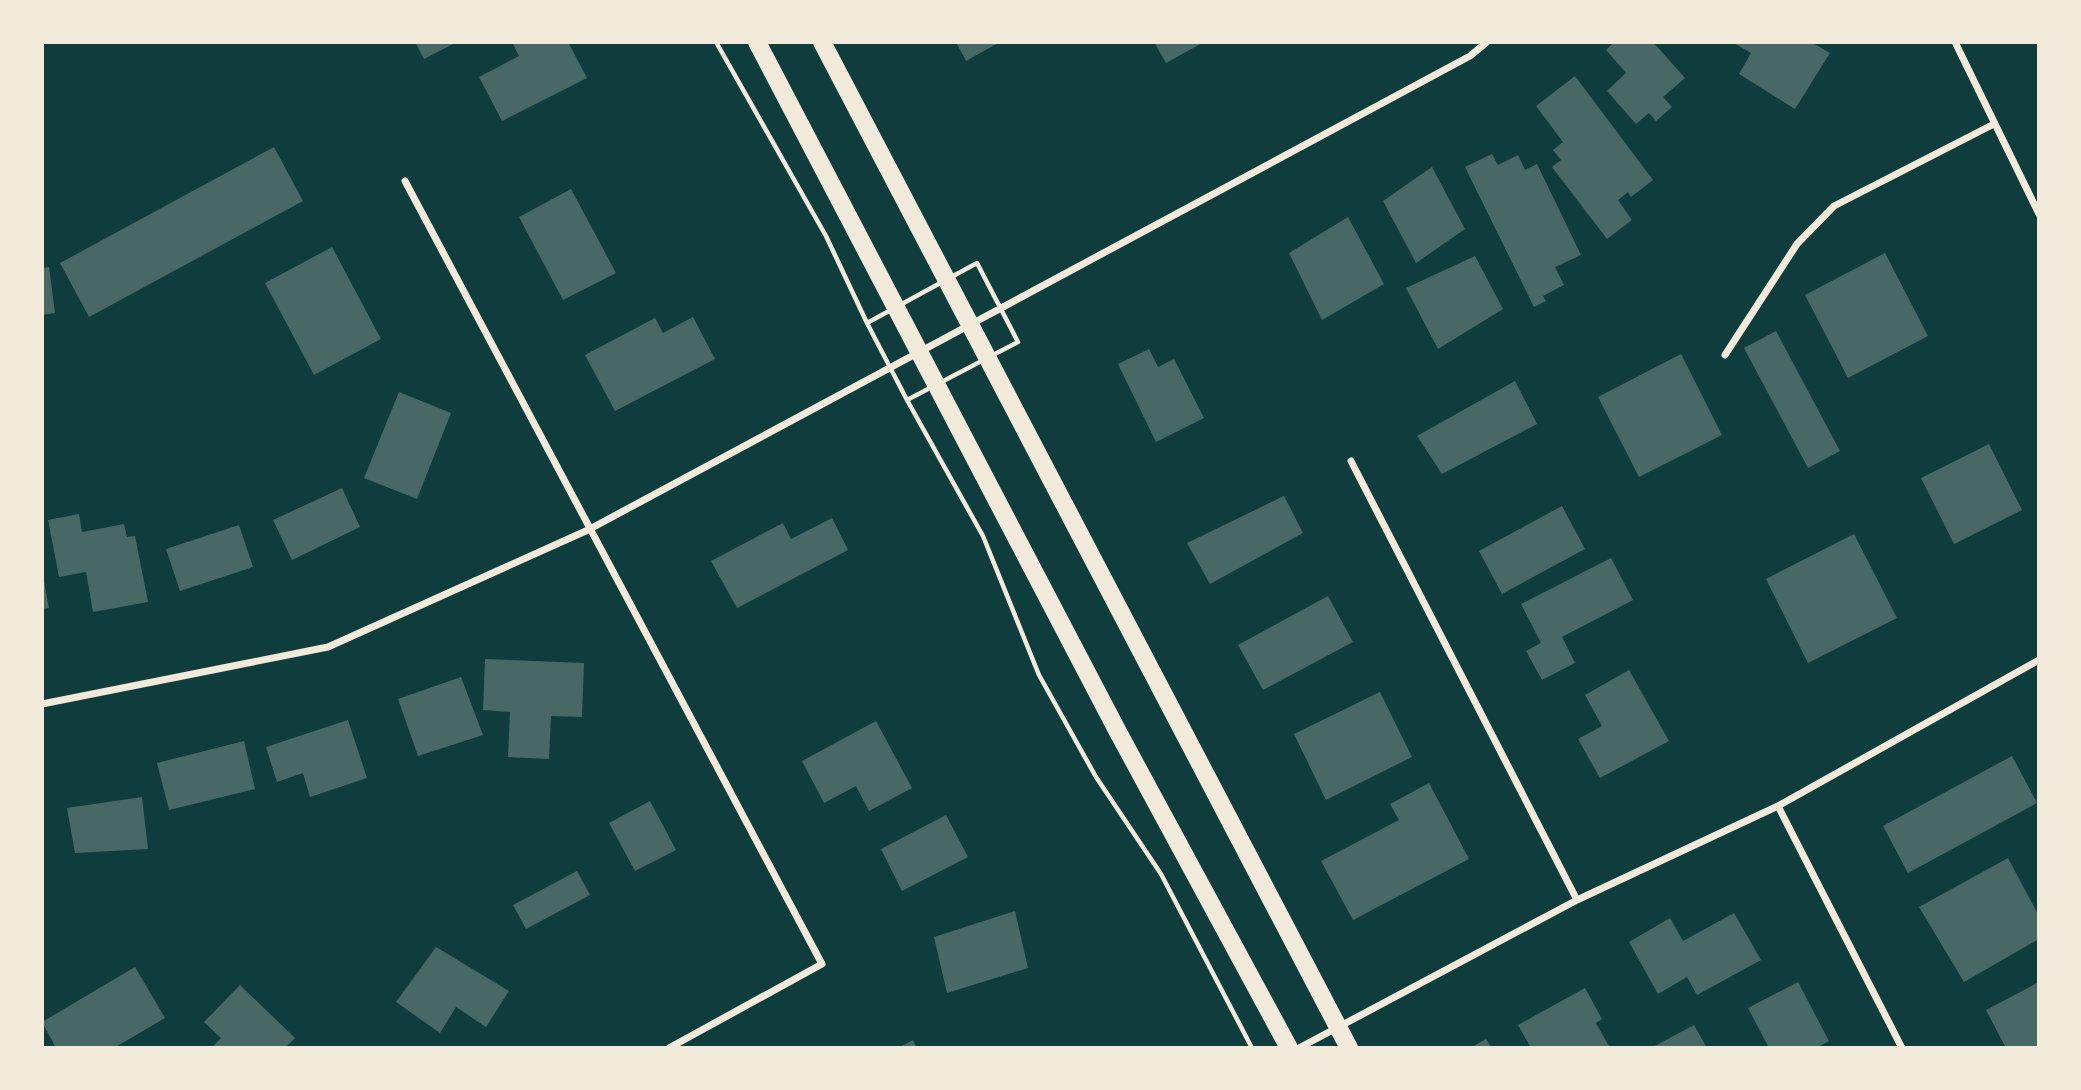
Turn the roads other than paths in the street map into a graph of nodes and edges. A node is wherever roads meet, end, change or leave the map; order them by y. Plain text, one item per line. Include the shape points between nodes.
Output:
1 (757, 42) edge
2 (822, 42) edge
3 (1487, 42) edge
4 (1955, 42) edge
5 (1994, 124) junction
6 (405, 181) dead end
7 (2039, 214) edge
8 (970, 324) junction
9 (919, 352) junction
10 (1725, 355) dead end
11 (1351, 461) dead end
12 (588, 530) junction
13 (2039, 660) edge
14 (42, 704) edge
15 (1777, 806) junction
16 (1577, 900) junction
17 (1338, 1027) junction
18 (669, 1048) edge
19 (1289, 1048) edge
20 (1299, 1048) edge
21 (1349, 1048) edge
22 (1902, 1048) edge

1 - 9 main road
2 - 8 main road
3 - 8 street
4 - 5 street
5 - 7 street
5 - 10 street via 1834,206 1797,244
6 - 12 street
8 - 9 street
8 - 17 main road
9 - 12 street
9 - 19 main road
11 - 16 street
12 - 14 street via 328,648
12 - 18 street via 822,964
13 - 15 street
15 - 16 street
15 - 22 street
16 - 17 street
17 - 20 street
17 - 21 main road

